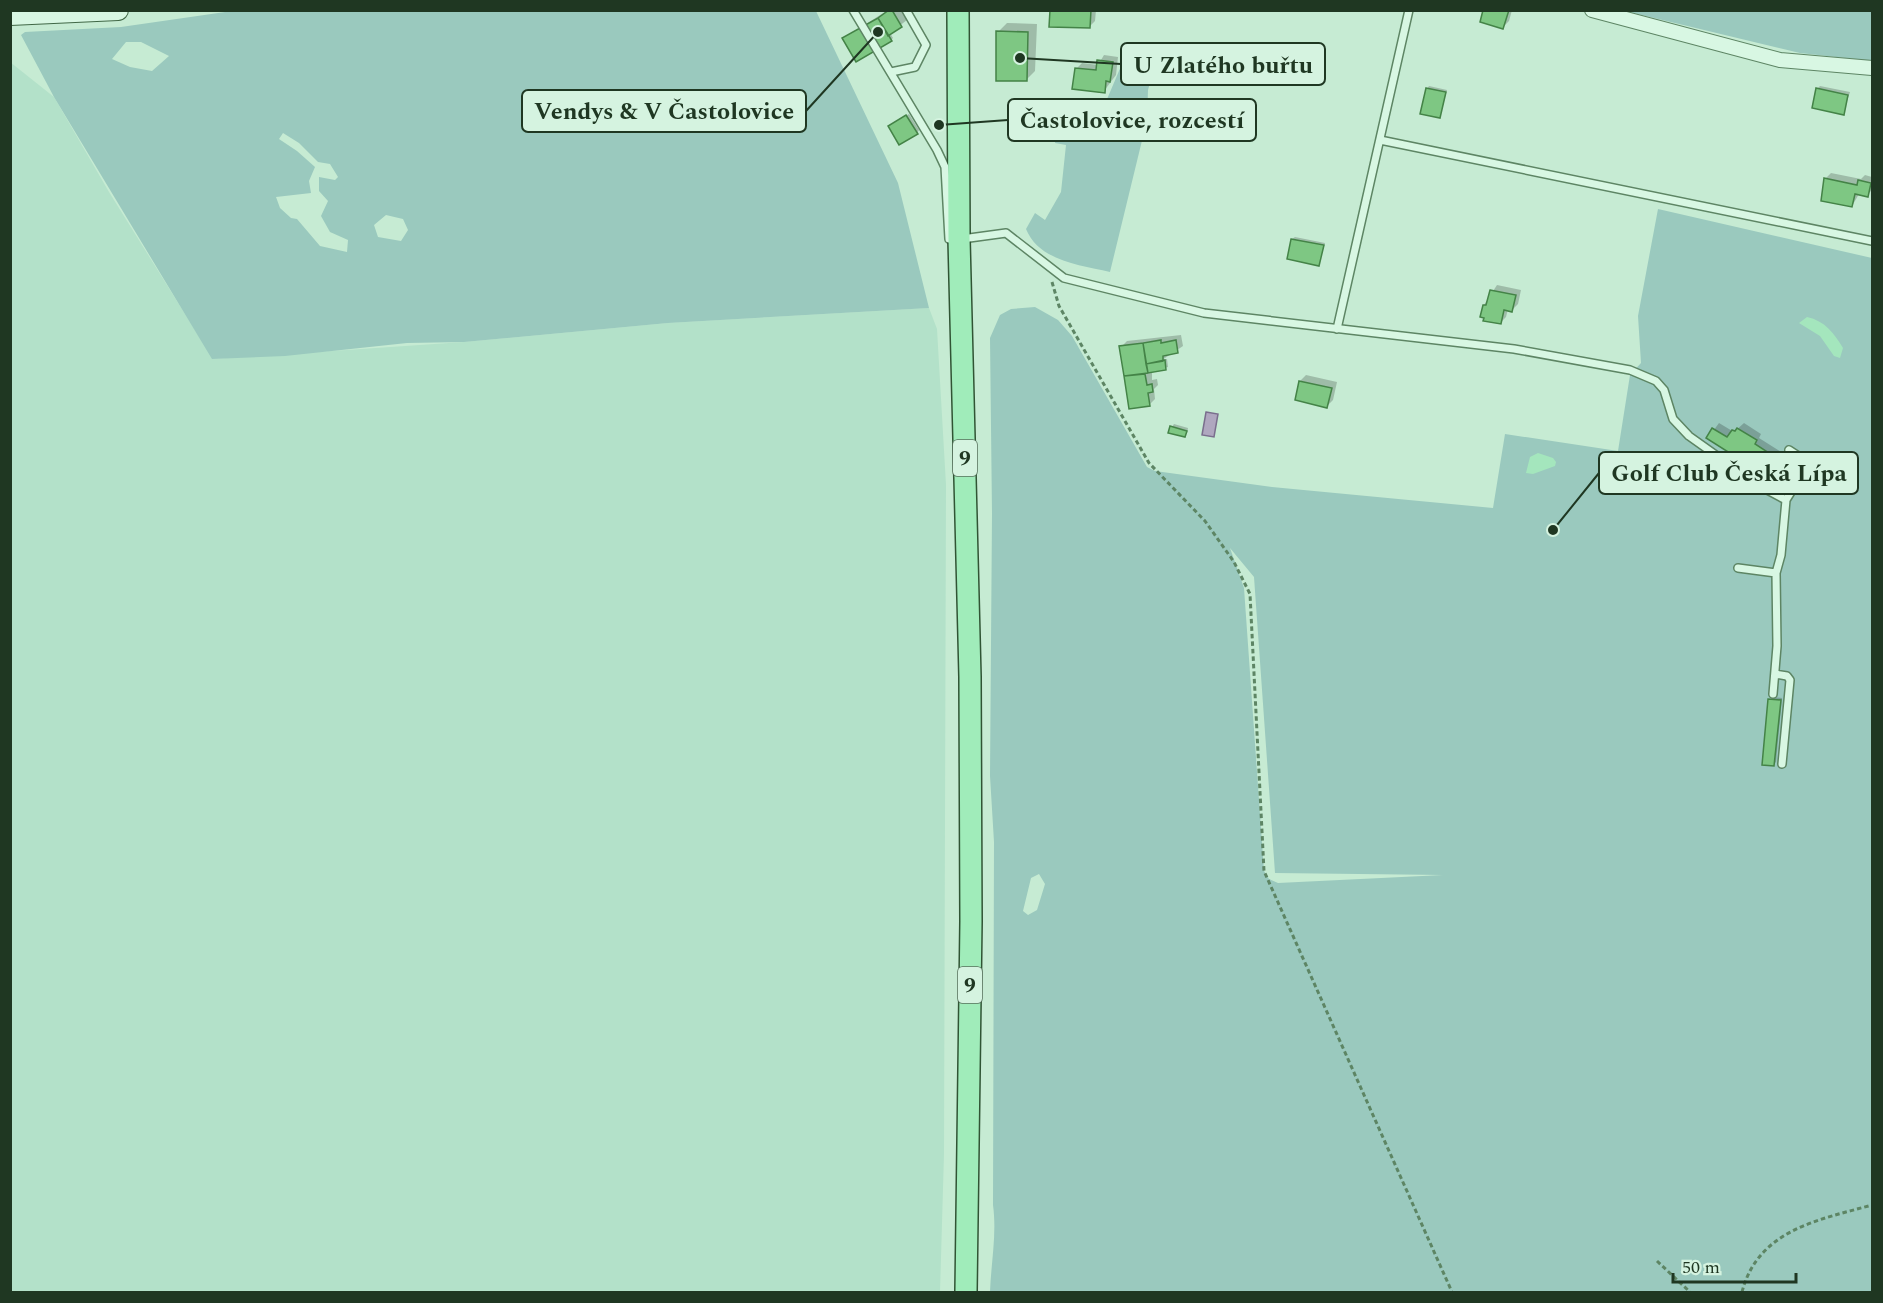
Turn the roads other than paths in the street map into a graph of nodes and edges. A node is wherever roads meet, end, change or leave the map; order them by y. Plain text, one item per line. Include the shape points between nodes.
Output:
1 (118, 10) edge
2 (853, 10) edge
3 (906, 10) edge
4 (958, 10) edge
5 (1409, 10) edge
6 (1592, 10) edge
7 (10, 15) edge
8 (1872, 68) edge
9 (891, 72) junction
10 (1380, 140) junction
11 (1872, 241) edge
12 (953, 246) junction
13 (1337, 329) junction
14 (1789, 450) dead end
15 (1786, 500) junction
16 (1738, 568) dead end
17 (1776, 573) junction
18 (1775, 674) junction
19 (1773, 694) dead end
20 (1782, 764) dead end
21 (966, 1293) edge

1 - 7 street
2 - 9 lane
3 - 9 lane via 926,45 915,67
4 - 12 main road, 9
5 - 10 lane
6 - 8 street via 1780,60
9 - 12 lane via 945,167
10 - 11 lane
10 - 13 lane
12 - 13 lane via 1006,233 1064,278 1204,313
12 - 21 main road, 9 via 965,445 970,676
13 - 15 lane via 1514,349 1630,370 1656,381 1664,390 1673,419 1689,436
14 - 15 lane via 1809,463
15 - 17 lane
16 - 17 lane
17 - 18 lane
18 - 19 lane
18 - 20 lane via 1790,680

